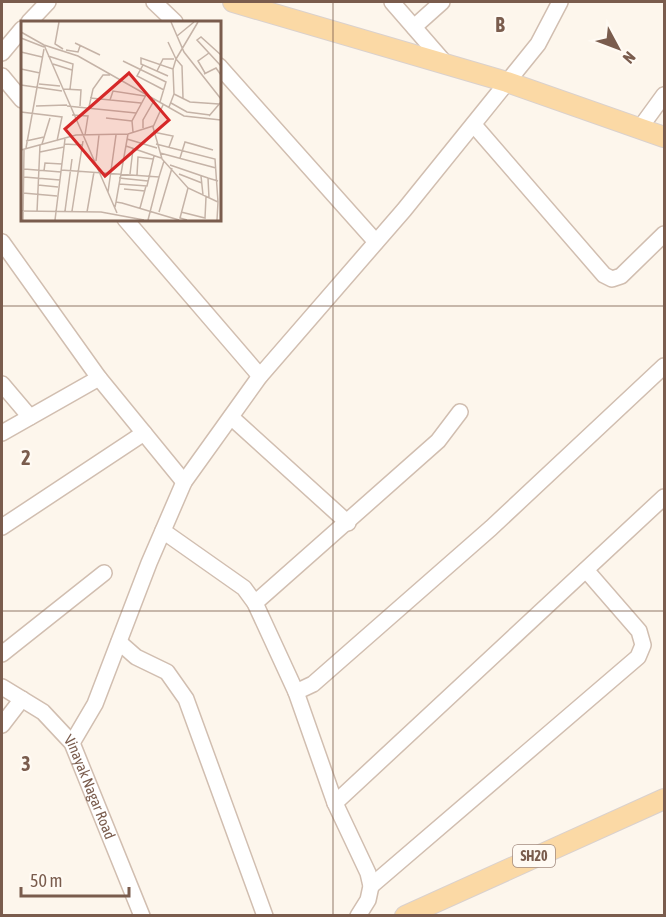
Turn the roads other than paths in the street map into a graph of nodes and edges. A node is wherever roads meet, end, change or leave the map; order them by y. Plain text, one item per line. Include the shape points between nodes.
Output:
1 (48, 2) edge
2 (154, 2) edge
3 (232, 2) edge
4 (392, 2) edge
5 (442, 2) edge
6 (555, 3) edge
7 (30, 21) edge
8 (174, 21) edge
9 (414, 27) junction
10 (21, 31) edge
11 (2, 53) edge
12 (445, 63) junction
13 (220, 67) edge
14 (2, 76) edge
15 (507, 82) junction
16 (664, 95) edge
17 (21, 99) edge
18 (474, 125) junction
19 (640, 128) junction
20 (664, 137) edge
21 (126, 220) edge
22 (664, 234) edge
23 (2, 242) edge
24 (376, 242) junction
25 (664, 366) edge
26 (260, 376) junction
27 (99, 378) junction
28 (2, 384) edge
29 (460, 412) dead end
30 (30, 417) junction
31 (231, 417) junction
32 (144, 432) junction
33 (2, 433) edge
34 (184, 482) junction
35 (664, 497) edge
36 (348, 523) junction
37 (2, 527) edge
38 (163, 531) junction
39 (586, 570) junction
40 (104, 573) dead end
41 (255, 603) junction
42 (119, 642) junction
43 (2, 654) edge
44 (2, 687) edge
45 (296, 692) junction
46 (22, 699) junction
47 (2, 725) edge
48 (72, 743) junction
49 (664, 799) edge
50 (335, 803) junction
51 (371, 886) junction
52 (142, 915) edge
53 (265, 915) edge
54 (358, 915) edge
55 (405, 915) edge

1 - 7 street
2 - 8 street
3 - 12 main road
4 - 9 street
5 - 9 street
6 - 15 street via 538,44
9 - 12 street
10 - 11 street
12 - 15 main road
13 - 24 street
14 - 17 street
15 - 18 street
15 - 19 main road
16 - 19 street
18 - 22 street via 604,275 612,279 621,276
18 - 24 street
19 - 20 main road
21 - 26 street
23 - 27 street
24 - 26 street
25 - 45 street via 491,528 313,684
26 - 31 street
27 - 30 street
27 - 32 street
28 - 30 street
29 - 36 street via 438,441
30 - 33 street
31 - 34 street
31 - 36 street
32 - 34 street
32 - 37 street
34 - 38 street
35 - 39 street
36 - 41 street
38 - 41 street via 244,588
38 - 42 street
39 - 50 street
39 - 51 street via 639,632 643,645 638,657
40 - 43 street
41 - 45 street
42 - 48 street via 95,704
42 - 53 street via 136,657 167,672 186,699
44 - 46 street, Vinayak Nagar Road
45 - 50 street
46 - 47 street
46 - 48 street, Vinayak Nagar Road via 55,723
48 - 52 street, Vinayak Nagar Road
49 - 55 main road, SH20
50 - 51 street
51 - 54 street

